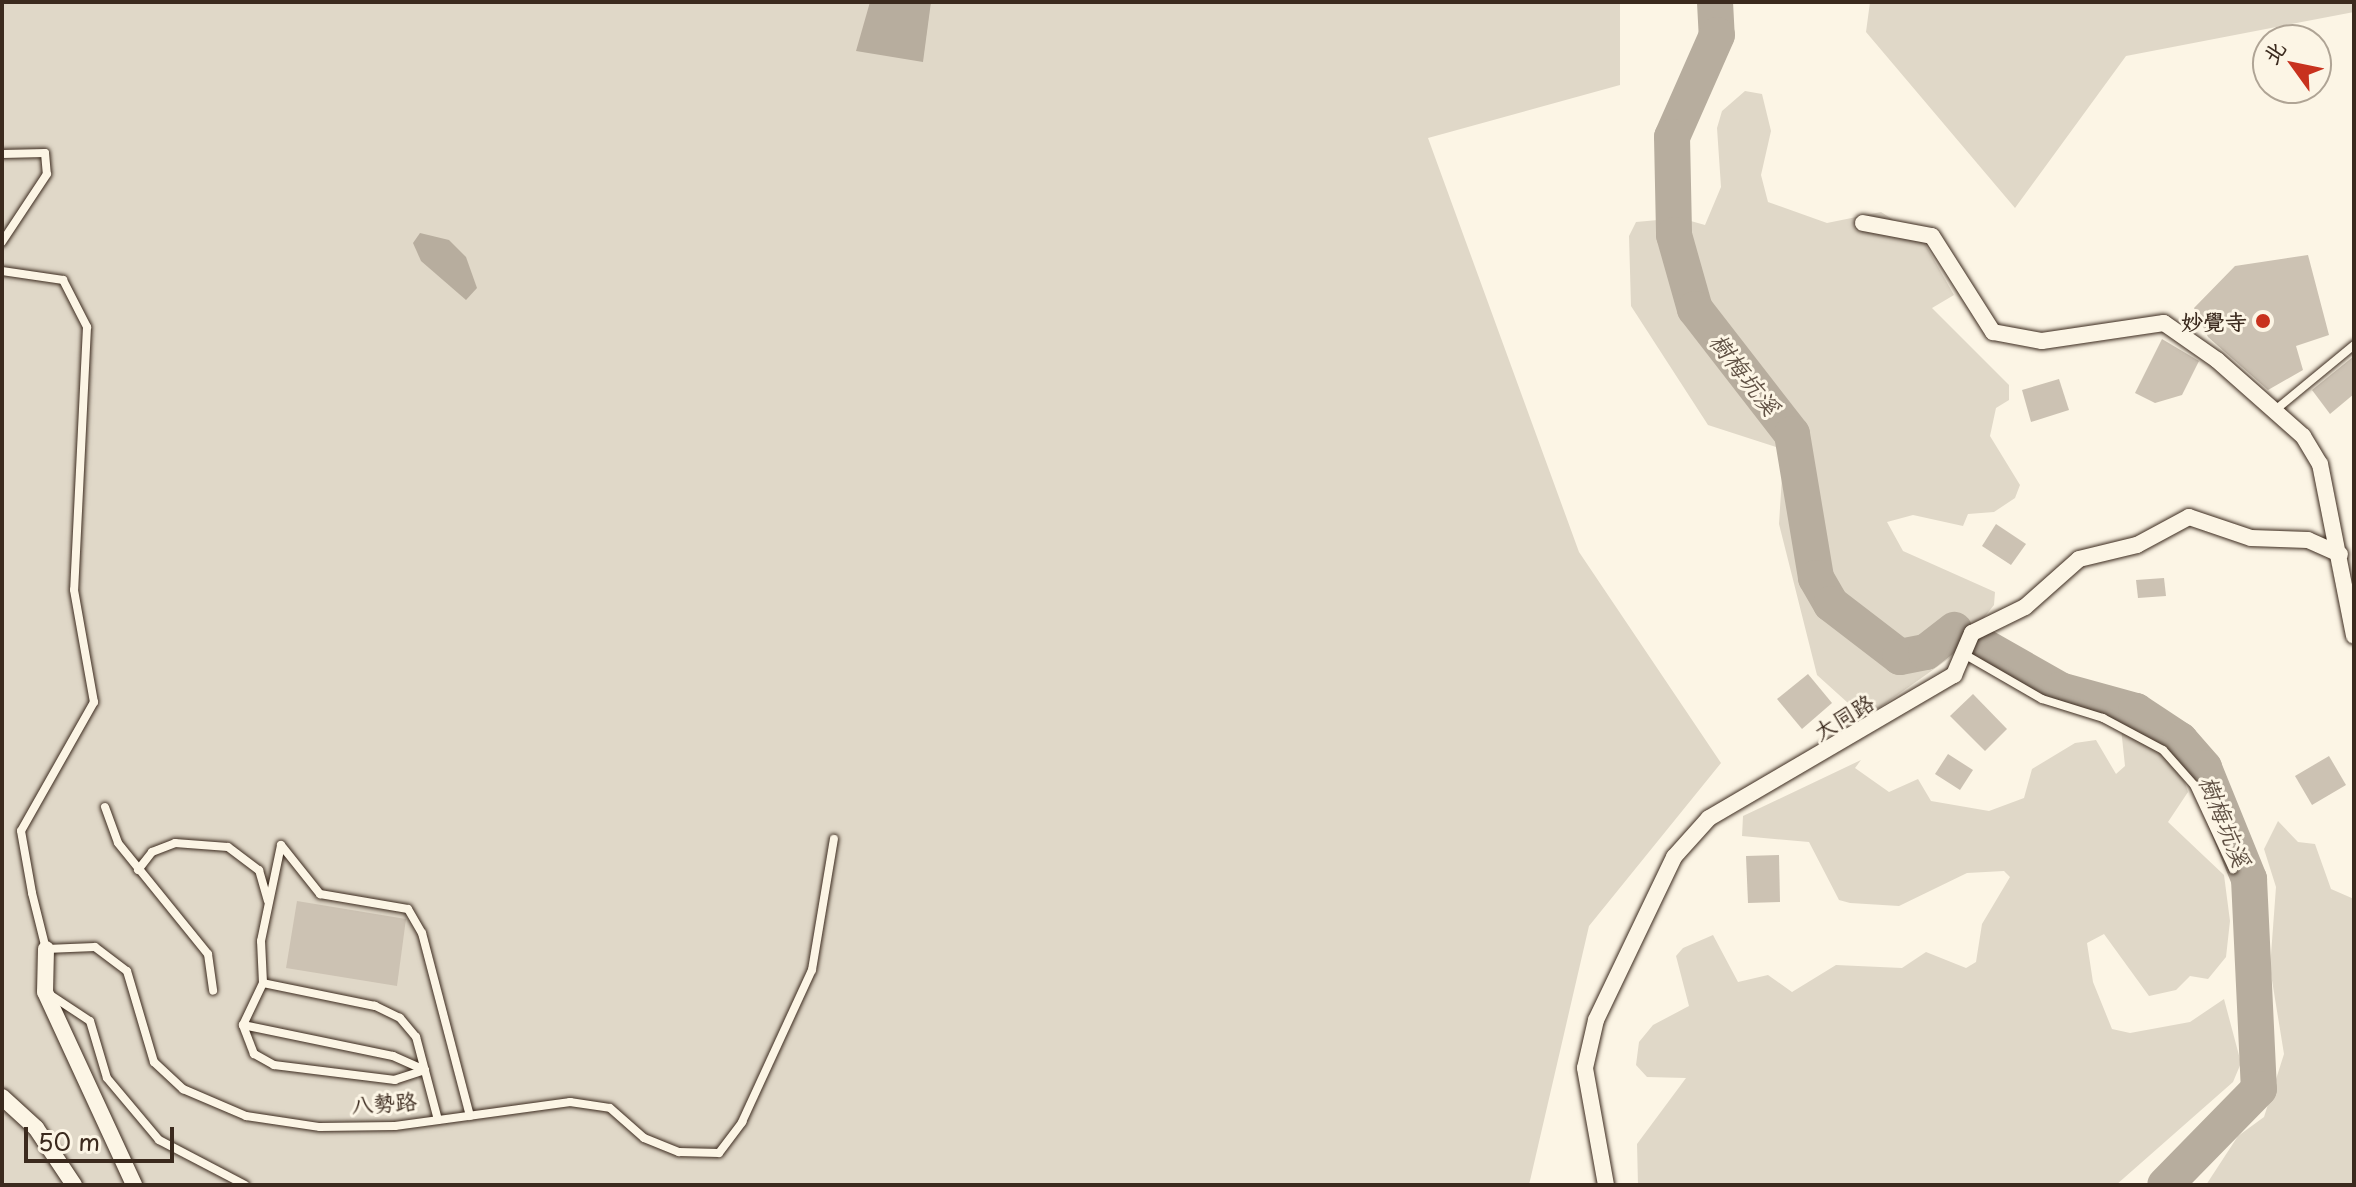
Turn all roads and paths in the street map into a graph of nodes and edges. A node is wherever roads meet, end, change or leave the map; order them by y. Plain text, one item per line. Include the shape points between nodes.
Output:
1 (2, 154) edge
2 (1863, 223) dead end
3 (2, 242) edge
4 (2, 271) edge
5 (2354, 345) edge
6 (2274, 412) junction
7 (2340, 554) junction
8 (2354, 636) edge
9 (1963, 653) junction
10 (105, 807) dead end
11 (834, 839) dead end
12 (2233, 869) dead end
13 (138, 870) junction
14 (269, 904) junction
15 (46, 949) junction
16 (263, 983) junction
17 (213, 991) dead end
18 (45, 992) junction
19 (243, 1025) junction
20 (425, 1070) junction
21 (2, 1097) edge
22 (470, 1116) junction
23 (438, 1120) junction
24 (74, 1185) edge
25 (134, 1185) edge
26 (245, 1185) edge
27 (1606, 1185) edge

1 - 3 lane via 45,153 47,174
2 - 6 street via 1932,236 1993,332 2042,341 2164,323
4 - 15 lane via 63,280 87,327 74,590 94,702 21,831
5 - 6 lane
6 - 7 street via 2303,436 2320,464
7 - 8 street
7 - 9 street, 大同路 via 2308,540 2251,538 2189,517 2137,545 2079,559 2025,607 1972,633
9 - 12 lane via 2042,699 2103,718 2163,750 2194,785
9 - 27 street, 大同路 via 1954,675 1709,818 1674,857 1596,1020 1585,1068
10 - 13 lane
11 - 22 lane, 八勢路 via 812,970 742,1122 719,1153 679,1152 644,1138 610,1108 570,1102
13 - 14 lane via 152,852 175,843 228,847 259,870
13 - 17 lane via 208,954
14 - 16 lane
14 - 22 lane via 281,845 320,894 408,909 422,933
15 - 18 street
15 - 23 lane, 八勢路 via 95,947 127,971 154,1062 183,1089 246,1116 320,1127
16 - 19 lane
16 - 20 lane via 375,1006 400,1018 416,1037
18 - 25 street
18 - 26 lane via 90,1021 107,1078 159,1140
19 - 20 lane
19 - 20 lane via 254,1054 274,1065 395,1080
20 - 23 lane
21 - 24 street via 36,1128
22 - 23 lane, 八勢路

